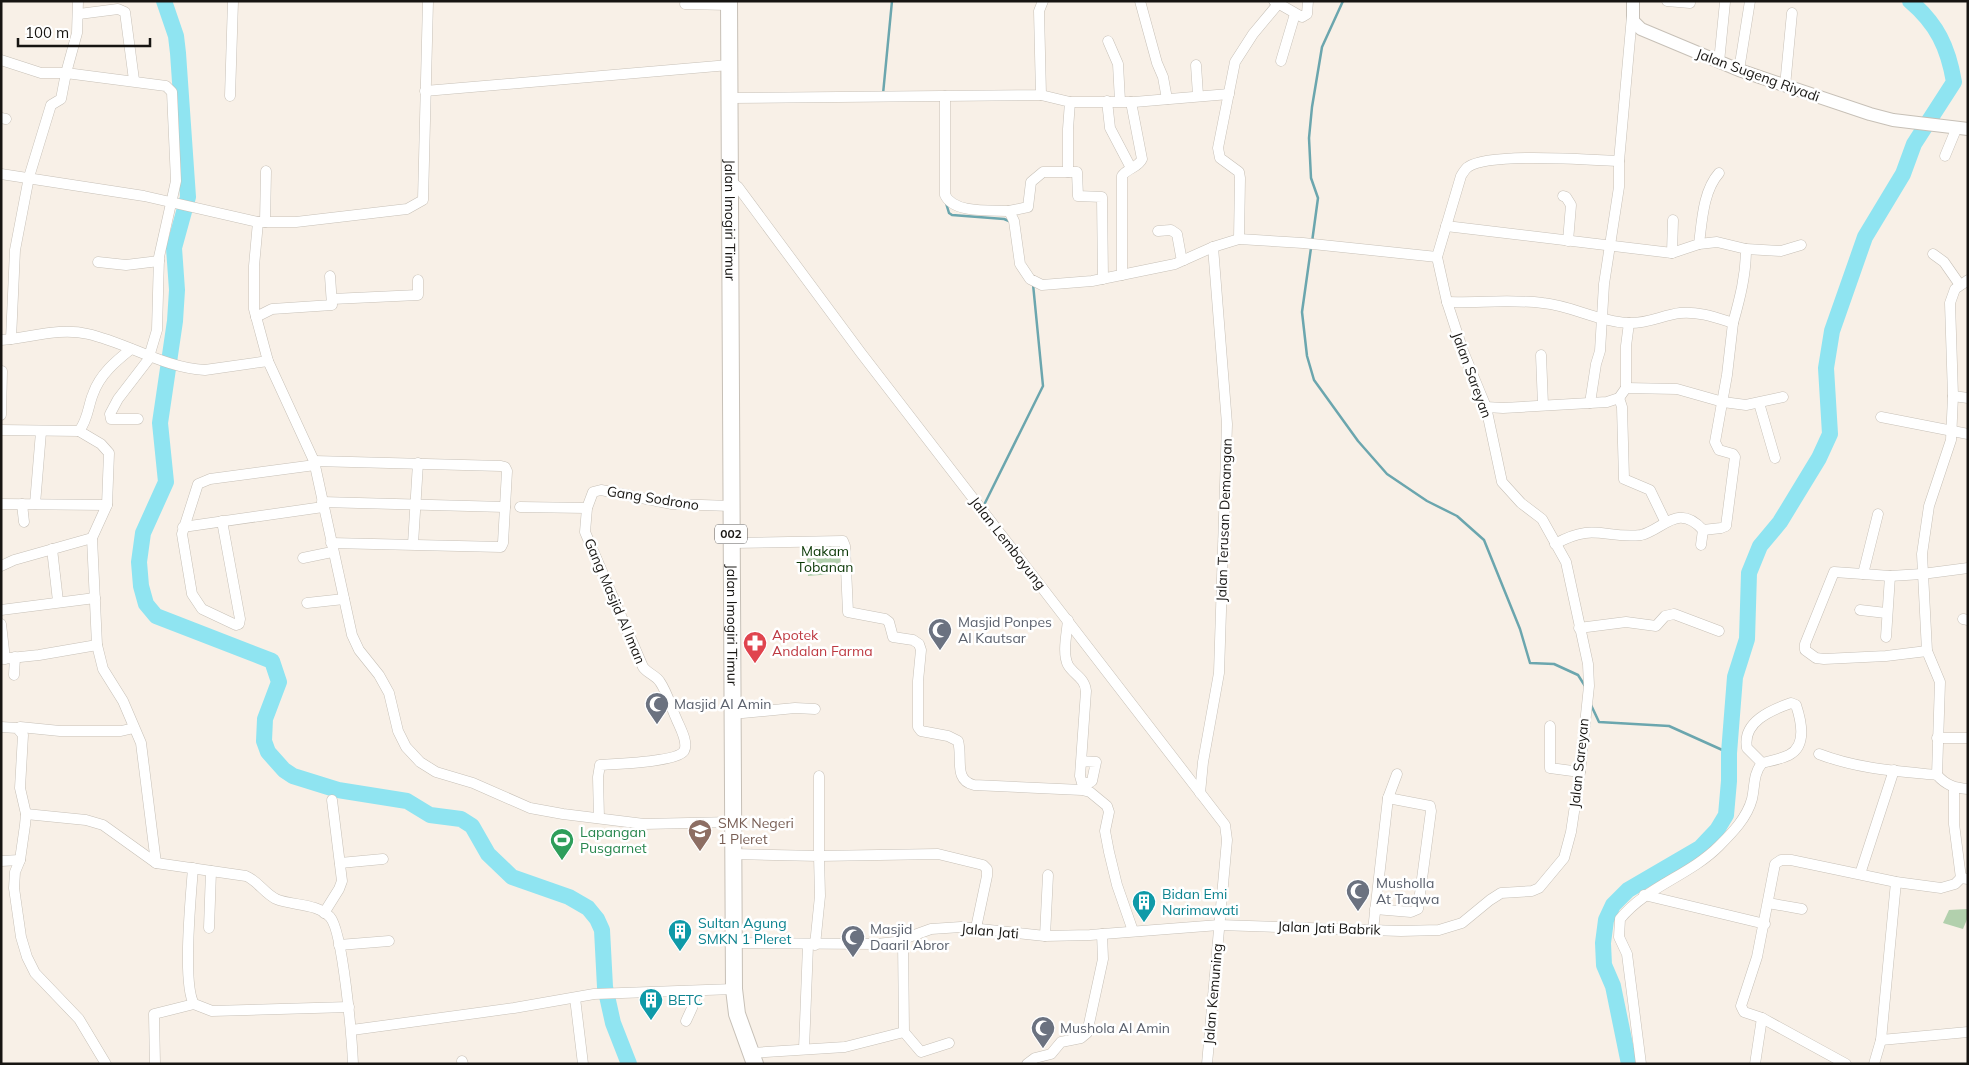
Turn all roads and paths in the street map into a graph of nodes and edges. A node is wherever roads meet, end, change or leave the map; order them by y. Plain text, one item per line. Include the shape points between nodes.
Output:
1 (78, 1) edge
2 (233, 1) edge
3 (428, 1) edge
4 (1043, 1) edge
5 (1140, 1) edge
6 (1308, 1) edge
7 (1633, 1) edge
8 (1667, 1) edge
9 (1750, 1) edge
10 (1276, 2) edge
11 (1725, 2) edge
12 (729, 3) edge
13 (685, 4) dead end
14 (1690, 4) dead end
15 (1792, 13) dead end
16 (79, 14) junction
17 (1295, 14) junction
18 (1632, 16) junction
19 (1108, 41) dead end
20 (1, 60) edge
21 (1281, 61) dead end
22 (1719, 62) junction
23 (729, 65) junction
24 (1196, 65) dead end
25 (1739, 70) junction
26 (66, 73) junction
27 (134, 80) junction
28 (1786, 86) junction
29 (425, 91) junction
30 (1229, 94) junction
31 (1041, 95) junction
32 (1198, 95) junction
33 (230, 96) dead end
34 (946, 96) junction
35 (730, 98) junction
36 (1167, 99) junction
37 (1106, 101) junction
38 (1120, 101) junction
39 (1070, 102) junction
40 (1131, 102) junction
41 (1960, 128) edge
42 (1946, 156) dead end
43 (1619, 161) junction
44 (1131, 168) junction
45 (266, 171) dead end
46 (1068, 172) junction
47 (1718, 173) dead end
48 (1, 174) edge
49 (29, 177) junction
50 (730, 181) junction
51 (1563, 196) dead end
52 (1121, 197) junction
53 (1102, 198) junction
54 (174, 203) junction
55 (1009, 211) junction
56 (1673, 220) dead end
57 (261, 222) junction
58 (1446, 226) junction
59 (1158, 231) dead end
60 (1239, 239) junction
61 (1568, 241) junction
62 (1699, 244) junction
63 (1801, 245) dead end
64 (1609, 246) junction
65 (1213, 247) junction
66 (1746, 249) junction
67 (1672, 253) junction
68 (1933, 254) dead end
69 (1437, 257) junction
70 (1184, 260) junction
71 (159, 261) junction
72 (98, 262) dead end
73 (1122, 275) junction
74 (330, 276) dead end
75 (1102, 279) junction
76 (418, 280) dead end
77 (1964, 282) edge
78 (332, 299) junction
79 (1447, 302) junction
80 (256, 317) junction
81 (1601, 320) junction
82 (1630, 323) junction
83 (1733, 323) junction
84 (6, 340) edge
85 (131, 348) junction
86 (1541, 355) dead end
87 (154, 358) junction
88 (268, 361) junction
89 (2, 371) edge
90 (1626, 388) junction
91 (1953, 396) junction
92 (1783, 397) dead end
93 (1619, 398) junction
94 (1968, 398) edge
95 (1723, 402) junction
96 (1590, 403) junction
97 (1760, 403) junction
98 (1543, 405) junction
99 (1486, 407) junction
100 (1, 415) edge
101 (1882, 418) dead end
102 (138, 419) dead end
103 (1, 430) edge
104 (79, 431) junction
105 (41, 432) junction
106 (1952, 432) junction
107 (1968, 434) edge
108 (1776, 458) dead end
109 (315, 463) junction
110 (418, 463) junction
111 (1, 504) edge
112 (22, 504) junction
113 (34, 504) junction
114 (107, 505) junction
115 (322, 505) junction
116 (415, 505) junction
117 (732, 506) junction
118 (505, 507) junction
119 (520, 507) dead end
120 (587, 508) junction
121 (1878, 514) dead end
122 (222, 521) junction
123 (1665, 521) junction
124 (24, 522) dead end
125 (183, 527) junction
126 (1703, 530) junction
127 (92, 538) junction
128 (731, 543) junction
129 (414, 544) junction
130 (1555, 544) junction
131 (1701, 545) dead end
132 (332, 547) junction
133 (52, 549) junction
134 (303, 558) dead end
135 (1, 566) edge
136 (1968, 568) edge
137 (1863, 574) junction
138 (1922, 574) junction
139 (1890, 576) junction
140 (95, 598) junction
141 (344, 599) junction
142 (58, 601) junction
143 (307, 603) dead end
144 (1, 610) edge
145 (1860, 610) dead end
146 (1886, 613) junction
147 (1068, 620) junction
148 (1, 624) edge
149 (1579, 628) junction
150 (1719, 631) dead end
151 (1886, 637) dead end
152 (93, 645) junction
153 (1927, 651) junction
154 (7, 659) edge
155 (14, 675) dead end
156 (815, 709) dead end
157 (732, 714) junction
158 (18, 726) junction
159 (1550, 726) dead end
160 (1, 727) edge
161 (131, 729) junction
162 (1937, 738) junction
163 (1968, 738) edge
164 (1819, 754) dead end
165 (1081, 761) dead end
166 (1762, 763) junction
167 (1894, 770) junction
168 (1580, 772) junction
169 (1397, 774) dead end
170 (1937, 775) junction
171 (819, 776) dead end
172 (1954, 788) junction
173 (1968, 789) edge
174 (1200, 793) junction
175 (1388, 798) junction
176 (332, 800) dead end
177 (26, 814) junction
178 (599, 818) junction
179 (733, 822) junction
180 (734, 854) junction
181 (819, 856) junction
182 (383, 859) dead end
183 (20, 860) junction
184 (1, 862) edge
185 (340, 862) junction
186 (156, 863) junction
187 (193, 868) junction
188 (211, 871) junction
189 (1860, 874) junction
190 (1048, 875) dead end
191 (1964, 879) edge
192 (1896, 882) junction
193 (1644, 895) junction
194 (1768, 903) junction
195 (1375, 909) junction
196 (1802, 909) dead end
197 (324, 913) junction
198 (1765, 924) junction
199 (1219, 925) junction
200 (209, 928) dead end
201 (976, 928) junction
202 (1373, 930) junction
203 (1439, 930) joint
204 (1133, 931) junction
205 (1102, 934) junction
206 (1045, 936) junction
207 (903, 939) junction
208 (390, 941) dead end
209 (734, 943) junction
210 (339, 945) junction
211 (811, 945) junction
212 (734, 989) junction
213 (696, 991) junction
214 (575, 998) junction
215 (194, 1004) junction
216 (349, 1007) junction
217 (1762, 1018) junction
218 (686, 1021) dead end
219 (352, 1030) junction
220 (904, 1032) junction
221 (1968, 1032) edge
222 (1881, 1040) junction
223 (949, 1043) dead end
224 (804, 1049) junction
225 (753, 1058) edge
226 (106, 1064) edge
227 (155, 1064) edge
228 (353, 1064) edge
229 (583, 1064) edge
230 (1027, 1064) edge
231 (1207, 1064) edge
232 (1641, 1064) edge
233 (1755, 1064) edge
234 (1846, 1064) edge
235 (1874, 1064) edge

1 - 16 street
2 - 33 street
3 - 29 street
4 - 31 street via 1039,11
5 - 36 street
6 - 17 street via 1306,15
7 - 18 street
8 - 14 street
9 - 25 street
10 - 17 street
10 - 30 street via 1235,62
11 - 22 street
12 - 13 street
12 - 23 main road, Jalan Imogiri Timur / 002
15 - 28 street
16 - 26 street
16 - 27 street via 118,9 124,12
17 - 21 street
18 - 22 street, Jalan Sugeng Riyadi via 1641,29
18 - 43 street
19 - 38 street via 1118,64
20 - 26 street via 41,73
22 - 25 street, Jalan Sugeng Riyadi
23 - 29 street
23 - 35 main road, Jalan Imogiri Timur / 002
24 - 32 street
25 - 28 street, Jalan Sugeng Riyadi
26 - 27 street
26 - 49 street via 61,99 50,105
27 - 54 street via 163,85 172,92
28 - 41 street, Jalan Sugeng Riyadi via 1893,120
29 - 57 street via 420,203 398,212 296,222
30 - 32 street
30 - 60 street via 1218,152 1220,158 1239,172
31 - 34 street
31 - 39 street
32 - 36 street
34 - 35 street
34 - 55 street via 948,201 959,207
35 - 50 main road, Jalan Imogiri Timur / 002
36 - 40 street
37 - 38 street
37 - 39 street
37 - 44 street via 1110,128
38 - 40 street
39 - 46 street
40 - 44 street via 1142,159 1140,164
41 - 42 street
43 - 58 street, Jalan Sareyan via 1551,157 1468,167 1460,176
43 - 64 street via 1619,187
44 - 52 street via 1122,176
45 - 57 street
46 - 53 street via 1077,172 1078,196
46 - 55 street via 1043,172 1031,182 1028,207
47 - 62 street via 1710,186
48 - 49 street
49 - 54 street
49 - 84 street via 15,250
50 - 117 main road, Jalan Imogiri Timur / 002
50 - 147 street, Jalan Lembayung via 738,187
51 - 61 street via 1570,205
52 - 53 street
52 - 73 street
53 - 75 street
54 - 57 street
54 - 71 street
55 - 75 street via 1014,221 1020,264 1030,279 1042,285
56 - 67 street
57 - 80 street via 254,266
58 - 61 street
58 - 69 street, Jalan Sareyan
59 - 70 street via 1171,230 1177,234
60 - 65 street
60 - 69 street
61 - 64 street
62 - 66 street via 1717,242
62 - 67 street
63 - 66 street via 1781,251
64 - 67 street
64 - 81 street
65 - 70 street
65 - 174 street, Jalan Terusan Demangan via 1227,424 1219,668
66 - 83 street via 1743,285
68 - 77 street
69 - 79 street, Jalan Sareyan
70 - 73 street
71 - 72 street via 126,265
71 - 87 street
73 - 75 street
74 - 78 street
76 - 78 street via 418,299
77 - 91 street via 1952,294 1950,308
78 - 80 street via 332,305 272,309
79 - 81 street via 1542,302
79 - 99 street, Jalan Sareyan via 1462,352
80 - 88 street
81 - 82 street
81 - 96 street via 1600,351
82 - 83 street via 1660,320 1680,313
82 - 90 street via 1626,346
83 - 95 street
84 - 85 street via 74,332
85 - 87 street
85 - 104 street via 101,378
86 - 98 street
87 - 88 street via 205,370
87 - 102 street via 118,399 110,414 115,420
88 - 109 street
89 - 100 street
90 - 93 street
90 - 95 street via 1677,389
91 - 94 street
91 - 106 street
92 - 97 street
93 - 96 street
93 - 123 street via 1624,479 1650,490
95 - 97 street
95 - 126 street via 1716,445 1735,458 1726,524 1721,528
96 - 98 street
97 - 108 street
98 - 99 street
99 - 130 street, Jalan Sareyan via 1502,482 1521,503 1542,519
101 - 106 street
103 - 105 street
104 - 105 street
104 - 114 street via 101,444 109,453
105 - 113 street
106 - 107 street
106 - 138 street via 1926,521
109 - 110 street
109 - 115 street
109 - 125 street via 202,481 196,488
110 - 116 street
110 - 118 street via 504,466 507,471
111 - 112 street
112 - 113 street
112 - 124 street
113 - 114 street
114 - 127 street
115 - 116 street
115 - 122 street
115 - 132 street
116 - 118 street
116 - 129 street
117 - 120 street, Gang Sodrono via 672,504 598,490 591,494
117 - 128 main road, Jalan Imogiri Timur / 002
118 - 129 street via 501,547
119 - 120 street
120 - 178 street, Gang Masjid Al Iman via 585,532 643,667 660,682 685,748 676,756 600,765
121 - 137 street
122 - 125 street
122 - 125 street via 240,619 236,625 202,609 194,600
123 - 126 street via 1684,519
123 - 130 street via 1642,535 1582,532
126 - 131 street
127 - 133 street
127 - 140 street
128 - 157 main road, Jalan Imogiri Timur / 002
128 - 204 street via 843,541 848,612 885,619 889,622 892,637 919,644 918,728 956,739 964,781 974,785 1085,790 1108,808 1105,830 1109,852
129 - 132 street
130 - 149 street, Jalan Sareyan via 1566,562
132 - 134 street
132 - 141 street
133 - 135 street
133 - 142 street
136 - 138 street
137 - 139 street
137 - 153 street via 1834,572 1805,650 1816,658 1824,659
138 - 139 street
138 - 153 street
139 - 146 street
140 - 142 street
140 - 152 street
141 - 143 street
141 - 178 street via 355,643 385,684 401,740 420,762 436,772 473,783 530,808
142 - 144 street
145 - 146 street
146 - 151 street
147 - 165 street via 1067,661 1085,686
147 - 174 street, Jalan Lembayung
148 - 154 street
149 - 150 street via 1626,622 1656,626 1665,616 1674,614
149 - 168 street, Jalan Sareyan via 1588,664
152 - 154 street
152 - 161 street via 103,669 123,701
153 - 162 street via 1940,682
154 - 155 street
156 - 157 street
157 - 179 main road, Jalan Imogiri Timur / 002
158 - 160 street
158 - 161 street via 60,731
158 - 177 street via 23,737 20,788
159 - 168 street via 1550,768
161 - 186 street via 144,754
162 - 163 street
162 - 170 street
164 - 167 street via 1853,765
166 - 166 street via 1747,748 1747,732 1759,718 1772,710 1794,704 1802,724 1794,750 1789,755
166 - 193 street via 1756,770 1752,801 1737,826 1703,861
167 - 170 street
167 - 189 street
168 - 203 street, Jalan Sareyan via 1566,853 1542,885 1532,891 1500,893 1462,924
169 - 175 street
170 - 172 street
171 - 181 street
172 - 173 street
172 - 191 street via 1954,824
174 - 199 street, Jalan Lembayung via 1223,821 1227,832
175 - 195 street
175 - 195 street via 1430,806 1427,848 1418,909 1411,912
176 - 185 street
177 - 183 street
177 - 186 street via 86,820 103,825
178 - 179 street via 658,825
179 - 180 main road, Jalan Imogiri Timur / 002
180 - 181 street
180 - 209 main road, Jalan Imogiri Timur / 002
181 - 201 street via 938,854 983,865 987,876
181 - 211 street via 820,896
182 - 185 street
183 - 184 street
183 - 226 street via 15,872 15,907 30,966 79,1019
185 - 197 street via 341,886
186 - 187 street
187 - 188 street
187 - 215 street via 189,929 190,989
188 - 197 street via 246,876 274,898
188 - 200 street
189 - 192 street
189 - 194 street via 1782,860 1775,864
190 - 206 street
191 - 192 street via 1942,888
192 - 222 street
193 - 198 street
193 - 232 street via 1620,919 1618,927 1627,954
194 - 196 street
194 - 198 street
195 - 202 street
197 - 210 street via 333,922
198 - 217 street via 1740,1006 1744,1012
199 - 202 street, Jalan Jati Babrik
199 - 204 street, Jalan Jati
199 - 231 street, Jalan Kemuning
201 - 206 street, Jalan Jati
201 - 207 street, Jalan Jati via 932,929
202 - 203 street, Jalan Jati Babrik
204 - 205 street, Jalan Jati
205 - 206 street, Jalan Jati
205 - 230 street via 1103,959 1087,1033 1081,1038 1061,1042 1051,1054
207 - 211 street, Jalan Jati via 877,944
207 - 220 street
208 - 210 street
209 - 211 street, Jalan Jati
209 - 212 main road, Jalan Imogiri Timur / 002
210 - 216 street
211 - 224 street
212 - 213 street
212 - 225 main road, Jalan Imogiri Timur / 002 via 735,1005
213 - 214 street via 612,992
213 - 218 street
214 - 219 street
214 - 229 street
215 - 216 street via 212,1011
215 - 227 street via 154,1014
216 - 219 street
217 - 233 street
217 - 234 street
219 - 228 street
220 - 223 street via 921,1052
220 - 224 street via 845,1047
221 - 222 street
222 - 235 street
224 - 225 street

